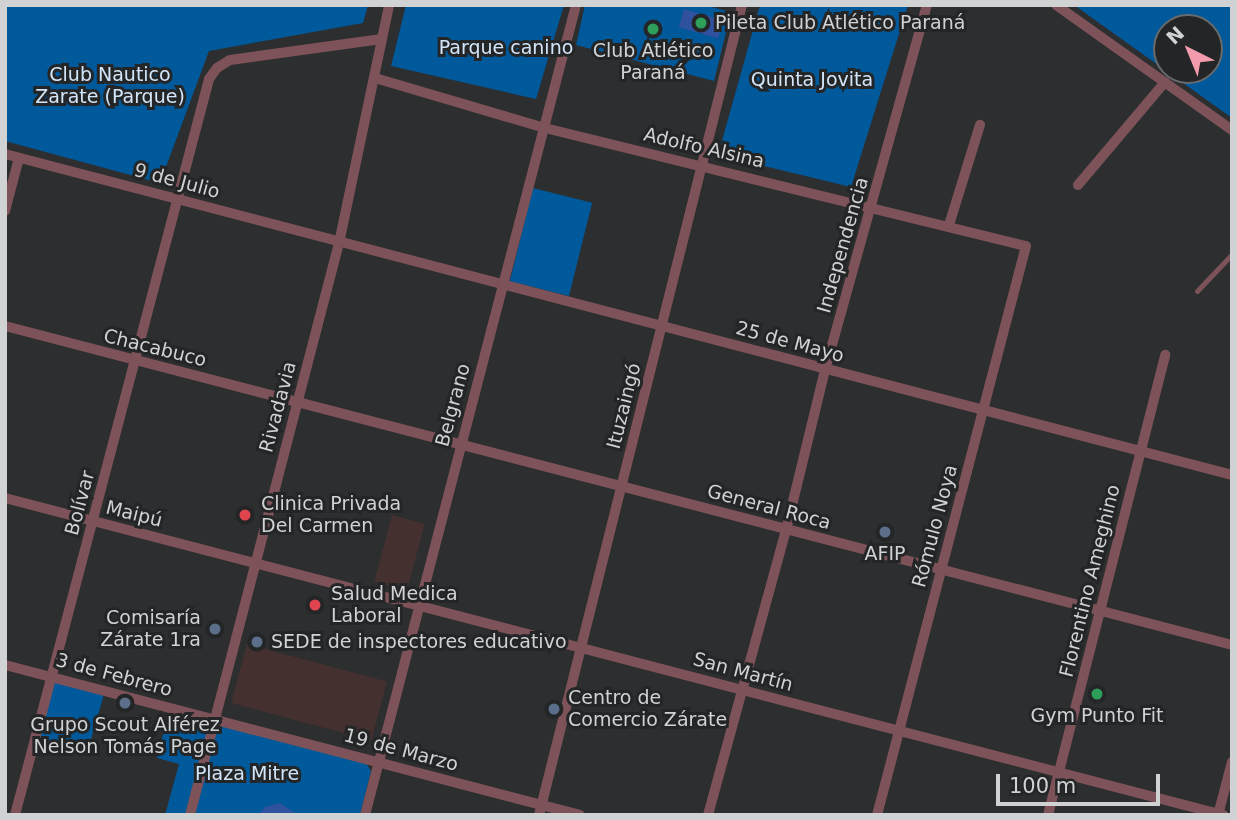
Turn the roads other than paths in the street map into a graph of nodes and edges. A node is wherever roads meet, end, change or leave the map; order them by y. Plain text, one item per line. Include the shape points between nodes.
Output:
1 (389, 5) edge
2 (576, 5) edge
3 (741, 5) edge
4 (927, 5) edge
5 (1056, 5) edge
6 (382, 38) junction
7 (1153, 74) edge
8 (376, 78) junction
9 (1163, 84) edge
10 (1168, 84) edge
11 (980, 125) dead end
12 (545, 128) junction
13 (1232, 130) edge
14 (5, 154) edge
15 (19, 158) junction
16 (703, 166) junction
17 (1078, 186) dead end
18 (178, 200) junction
19 (873, 206) junction
20 (5, 211) edge
21 (949, 225) junction
22 (339, 243) junction
23 (1026, 246) joint
24 (1232, 254) edge
25 (502, 286) junction
26 (1197, 291) dead end
27 (5, 326) edge
28 (662, 327) junction
29 (1165, 355) dead end
30 (135, 362) junction
31 (825, 370) junction
32 (297, 402) junction
33 (984, 408) junction
34 (461, 444) junction
35 (1142, 452) junction
36 (1232, 475) edge
37 (622, 487) junction
38 (5, 498) edge
39 (93, 521) junction
40 (786, 530) junction
41 (255, 563) junction
42 (942, 570) junction
43 (419, 606) junction
44 (1101, 611) junction
45 (1232, 645) edge
46 (581, 648) junction
47 (5, 665) edge
48 (52, 677) junction
49 (741, 690) junction
50 (213, 720) junction
51 (899, 731) junction
52 (378, 761) junction
53 (1232, 762) edge
54 (1059, 773) junction
55 (540, 810) edge
56 (576, 811) edge
57 (1220, 814) edge
58 (15, 815) edge
59 (190, 815) edge
60 (365, 815) edge
61 (708, 815) edge
62 (877, 815) edge
63 (1048, 815) edge

1 - 6 street, Rivadavia
2 - 12 street, Belgrano
3 - 16 street, Ituzaingó
4 - 19 street, Independencia
5 - 7 street
6 - 8 street, Rivadavia
6 - 18 street, Bolívar via 230,60 217,68 203,96
8 - 12 street, Adolfo Alsina
8 - 22 street, Rivadavia
9 - 17 street
10 - 13 street
11 - 21 street
12 - 16 street, Adolfo Alsina
12 - 25 street, Belgrano
14 - 15 street, 9 de Julio
15 - 18 street, 9 de Julio
15 - 20 street
16 - 19 street, Adolfo Alsina
16 - 28 street, Ituzaingó
18 - 22 street, 9 de Julio
18 - 30 street, Bolívar
19 - 21 street, Adolfo Alsina
19 - 31 street, Independencia
21 - 23 street, Adolfo Alsina
22 - 25 street, 25 de Mayo
22 - 32 street, Rivadavia
23 - 33 street, Rómulo Noya
24 - 26 lane
25 - 28 street, 25 de Mayo
25 - 34 street, Belgrano
27 - 30 street, Chacabuco
28 - 31 street, 25 de Mayo
28 - 37 street, Ituzaingó
29 - 35 street, Florentino Ameghino
30 - 32 street, Chacabuco
30 - 39 street, Bolívar
31 - 33 street, 25 de Mayo
31 - 40 street, Independencia
32 - 34 street, General Roca
32 - 41 street, Rivadavia
33 - 35 street, 25 de Mayo
33 - 42 street, Rómulo Noya
34 - 37 street, General Roca
34 - 43 street, Belgrano
35 - 36 street, 25 de Mayo
35 - 44 street, Florentino Ameghino
37 - 40 street, General Roca
37 - 46 street, Ituzaingó
38 - 39 street, Maipú
39 - 41 street, Maipú
39 - 48 street, Bolívar
40 - 42 street, General Roca
40 - 49 street, Independencia
41 - 43 street, San Martín
41 - 50 street, Rivadavia
42 - 44 street, General Roca
42 - 51 street, Rómulo Noya
43 - 46 street, San Martín
43 - 52 street, Belgrano
44 - 45 street, General Roca
44 - 54 street, Florentino Ameghino
46 - 49 street, San Martín
46 - 55 street, Ituzaingó via 555,769
47 - 48 street, 3 de Febrero
48 - 50 street, 3 de Febrero
48 - 58 street, Bolívar
49 - 51 street, San Martín
49 - 61 street, Independencia
50 - 52 street, 19 de Marzo
50 - 59 street, Rivadavia
51 - 54 street, San Martín
51 - 62 street, Rómulo Noya
52 - 55 street, 19 de Marzo
52 - 60 street, Belgrano
53 - 57 street
54 - 57 street, San Martín
54 - 63 street, Florentino Ameghino
55 - 56 street, 19 de Marzo

